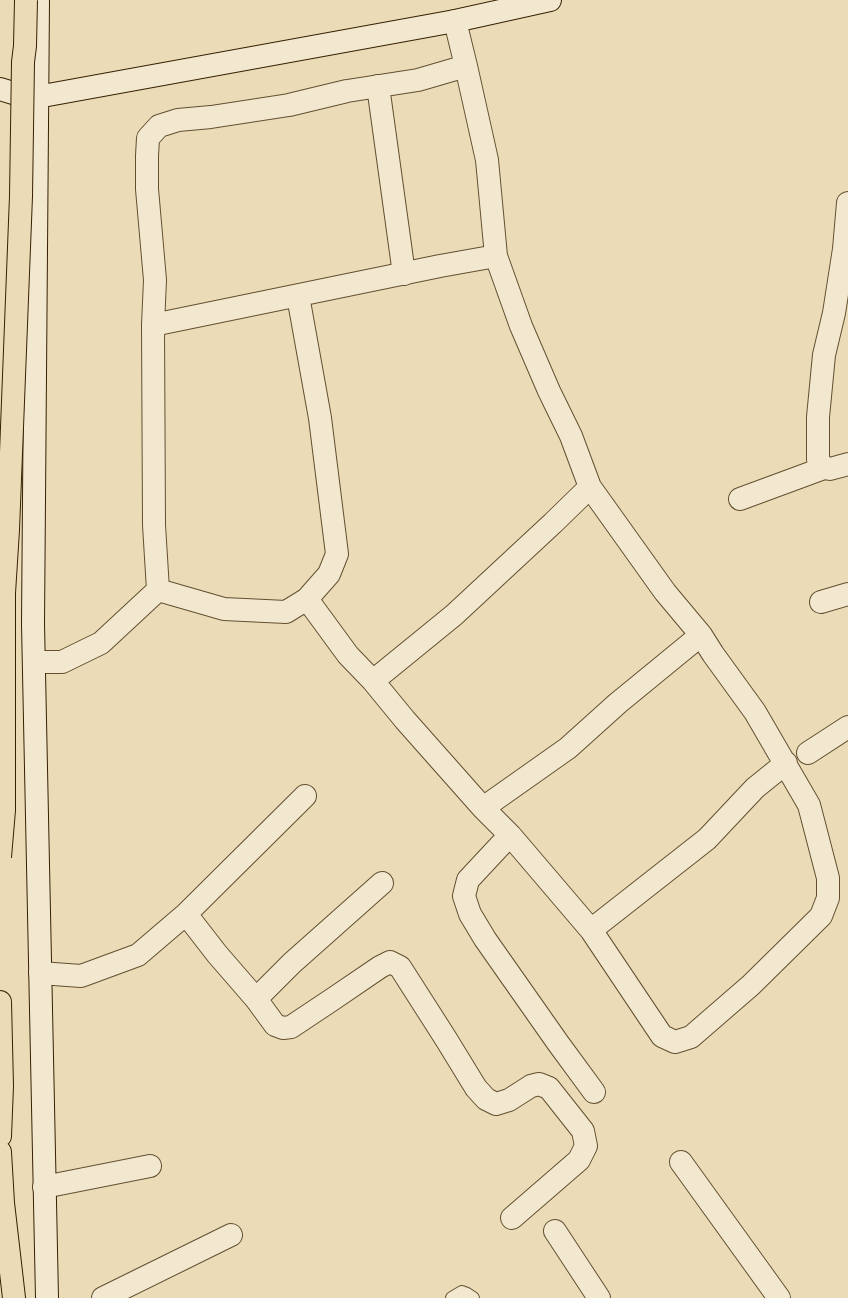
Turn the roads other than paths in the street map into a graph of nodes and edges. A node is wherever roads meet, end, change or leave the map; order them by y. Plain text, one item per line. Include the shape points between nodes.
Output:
1 (26, 0) edge
2 (38, 0) edge
3 (541, 1) edge
4 (455, 21) junction
5 (466, 66) junction
6 (378, 86) junction
7 (0, 89) edge
8 (37, 97) junction
9 (848, 203) edge
10 (496, 256) junction
11 (404, 274) junction
12 (298, 296) junction
13 (153, 325) junction
14 (848, 464) edge
15 (824, 468) junction
16 (590, 487) junction
17 (740, 499) dead end
18 (158, 590) junction
19 (848, 594) edge
20 (307, 599) junction
21 (821, 602) dead end
22 (701, 635) junction
23 (34, 662) junction
24 (373, 681) junction
25 (848, 727) edge
26 (808, 753) dead end
27 (786, 763) junction
28 (305, 796) dead end
29 (483, 808) junction
30 (510, 835) junction
31 (0, 857) edge
32 (382, 883) dead end
33 (186, 914) junction
34 (591, 930) junction
35 (40, 973) junction
36 (256, 999) junction
37 (0, 1002) edge
38 (594, 1092) dead end
39 (0, 1136) edge
40 (0, 1152) edge
41 (681, 1162) dead end
42 (150, 1166) dead end
43 (44, 1187) junction
44 (512, 1218) dead end
45 (555, 1231) dead end
46 (231, 1235) dead end
47 (14, 1298) edge
48 (46, 1298) edge
49 (103, 1298) edge
50 (452, 1298) edge
51 (473, 1298) edge
52 (599, 1298) edge
53 (779, 1298) edge

1 - 31 highway, bridge via 21,196 4,593 4,810
2 - 8 street
3 - 4 street
4 - 5 street
4 - 8 street
5 - 6 street via 418,80
5 - 10 street via 487,160
6 - 11 street
6 - 13 street via 289,105 178,120 159,126 148,138 146,189 155,280
7 - 8 street
8 - 23 street
9 - 15 street via 844,249 834,313 824,355 819,401 818,460
10 - 11 street
10 - 16 street via 521,326 548,391 571,436
11 - 12 street
12 - 13 street
12 - 20 street via 320,418 337,554 329,574
13 - 18 street via 154,510
14 - 15 street
15 - 17 street
16 - 22 street via 665,592
16 - 24 street via 454,615
18 - 20 street via 224,609 286,612
18 - 23 street via 101,643 62,662
19 - 21 street
20 - 24 street via 348,655
22 - 27 street via 755,712
22 - 29 street via 568,748
23 - 35 street
24 - 29 street
25 - 26 street
27 - 34 street via 754,788 707,839
27 - 34 street via 809,805 828,878 828,898 821,916 752,985 690,1037 675,1042 662,1036
28 - 33 street
29 - 30 street
30 - 34 street
30 - 38 street via 468,880 464,896 470,914 485,939
32 - 36 street via 292,963
33 - 35 street via 138,955 81,976
33 - 36 street
35 - 43 street
36 - 44 street via 275,1025 291,1027 390,962 400,967 476,1088 486,1099 496,1104 509,1100 530,1086 539,1084 549,1088 583,1131 586,1146 580,1160
37 - 39 highway
40 - 47 highway
41 - 53 street
42 - 43 street
43 - 48 street
45 - 52 street
46 - 49 street
50 - 51 lane via 462,1292

